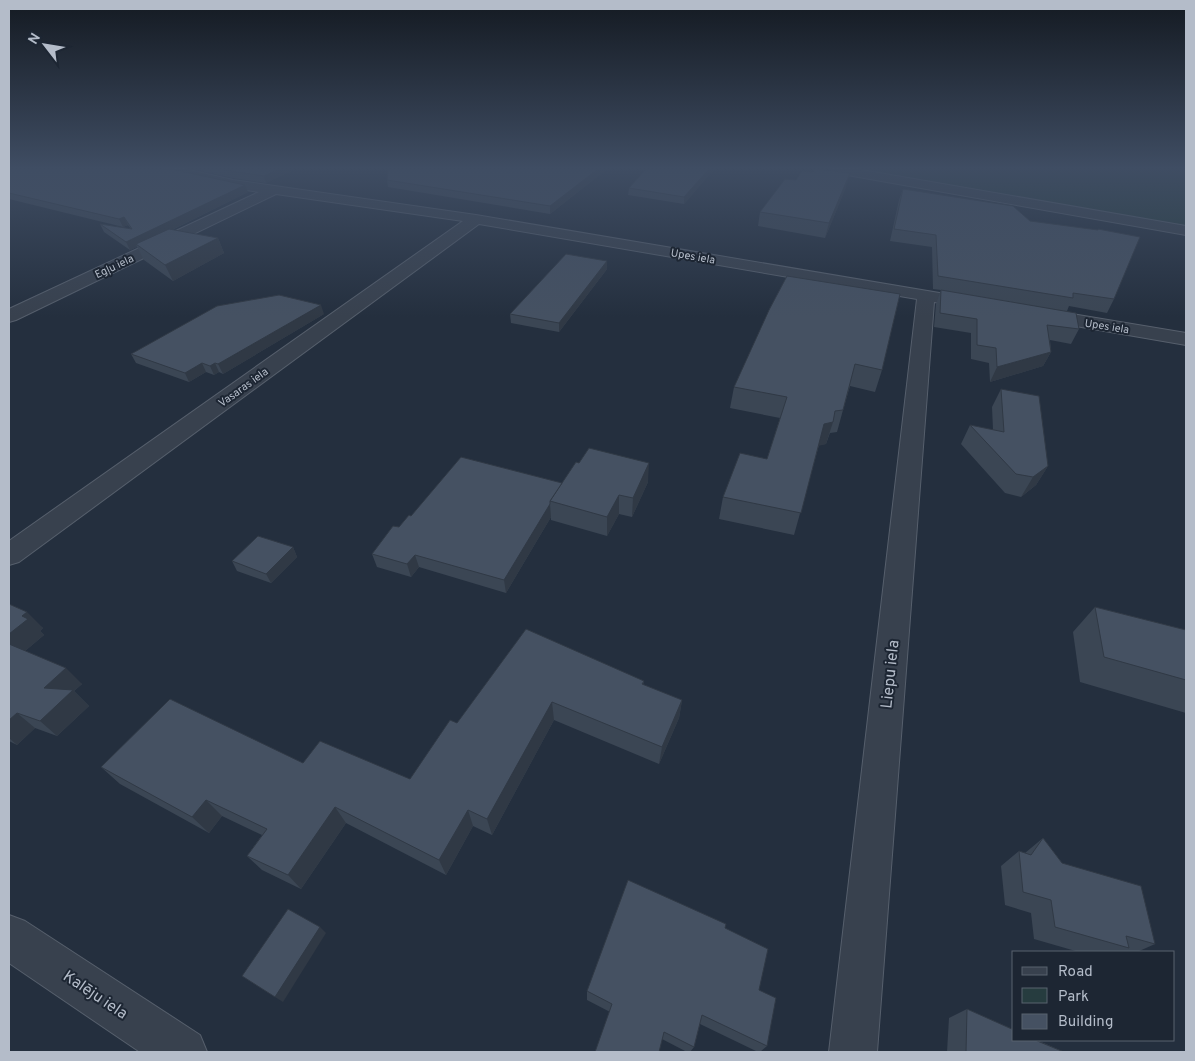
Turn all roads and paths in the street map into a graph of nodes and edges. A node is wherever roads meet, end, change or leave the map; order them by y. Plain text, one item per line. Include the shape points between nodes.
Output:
1 (214, 219) edge
2 (473, 219) edge
3 (476, 219) junction
4 (1116, 219) edge
5 (1186, 231) edge
6 (926, 296) junction
7 (994, 307) edge
8 (1022, 312) edge
9 (9, 316) edge
10 (1186, 338) edge
11 (9, 555) edge
12 (9, 937) edge
13 (183, 1052) edge
14 (853, 1052) edge

1 - 9 street, Egļu iela
2 - 3 street, Upes iela
3 - 6 street, Upes iela
3 - 11 street, Vasaras iela
4 - 5 street
6 - 7 street, Upes iela
6 - 14 street, Liepu iela
8 - 10 street, Upes iela
12 - 13 street, Kalēju iela

